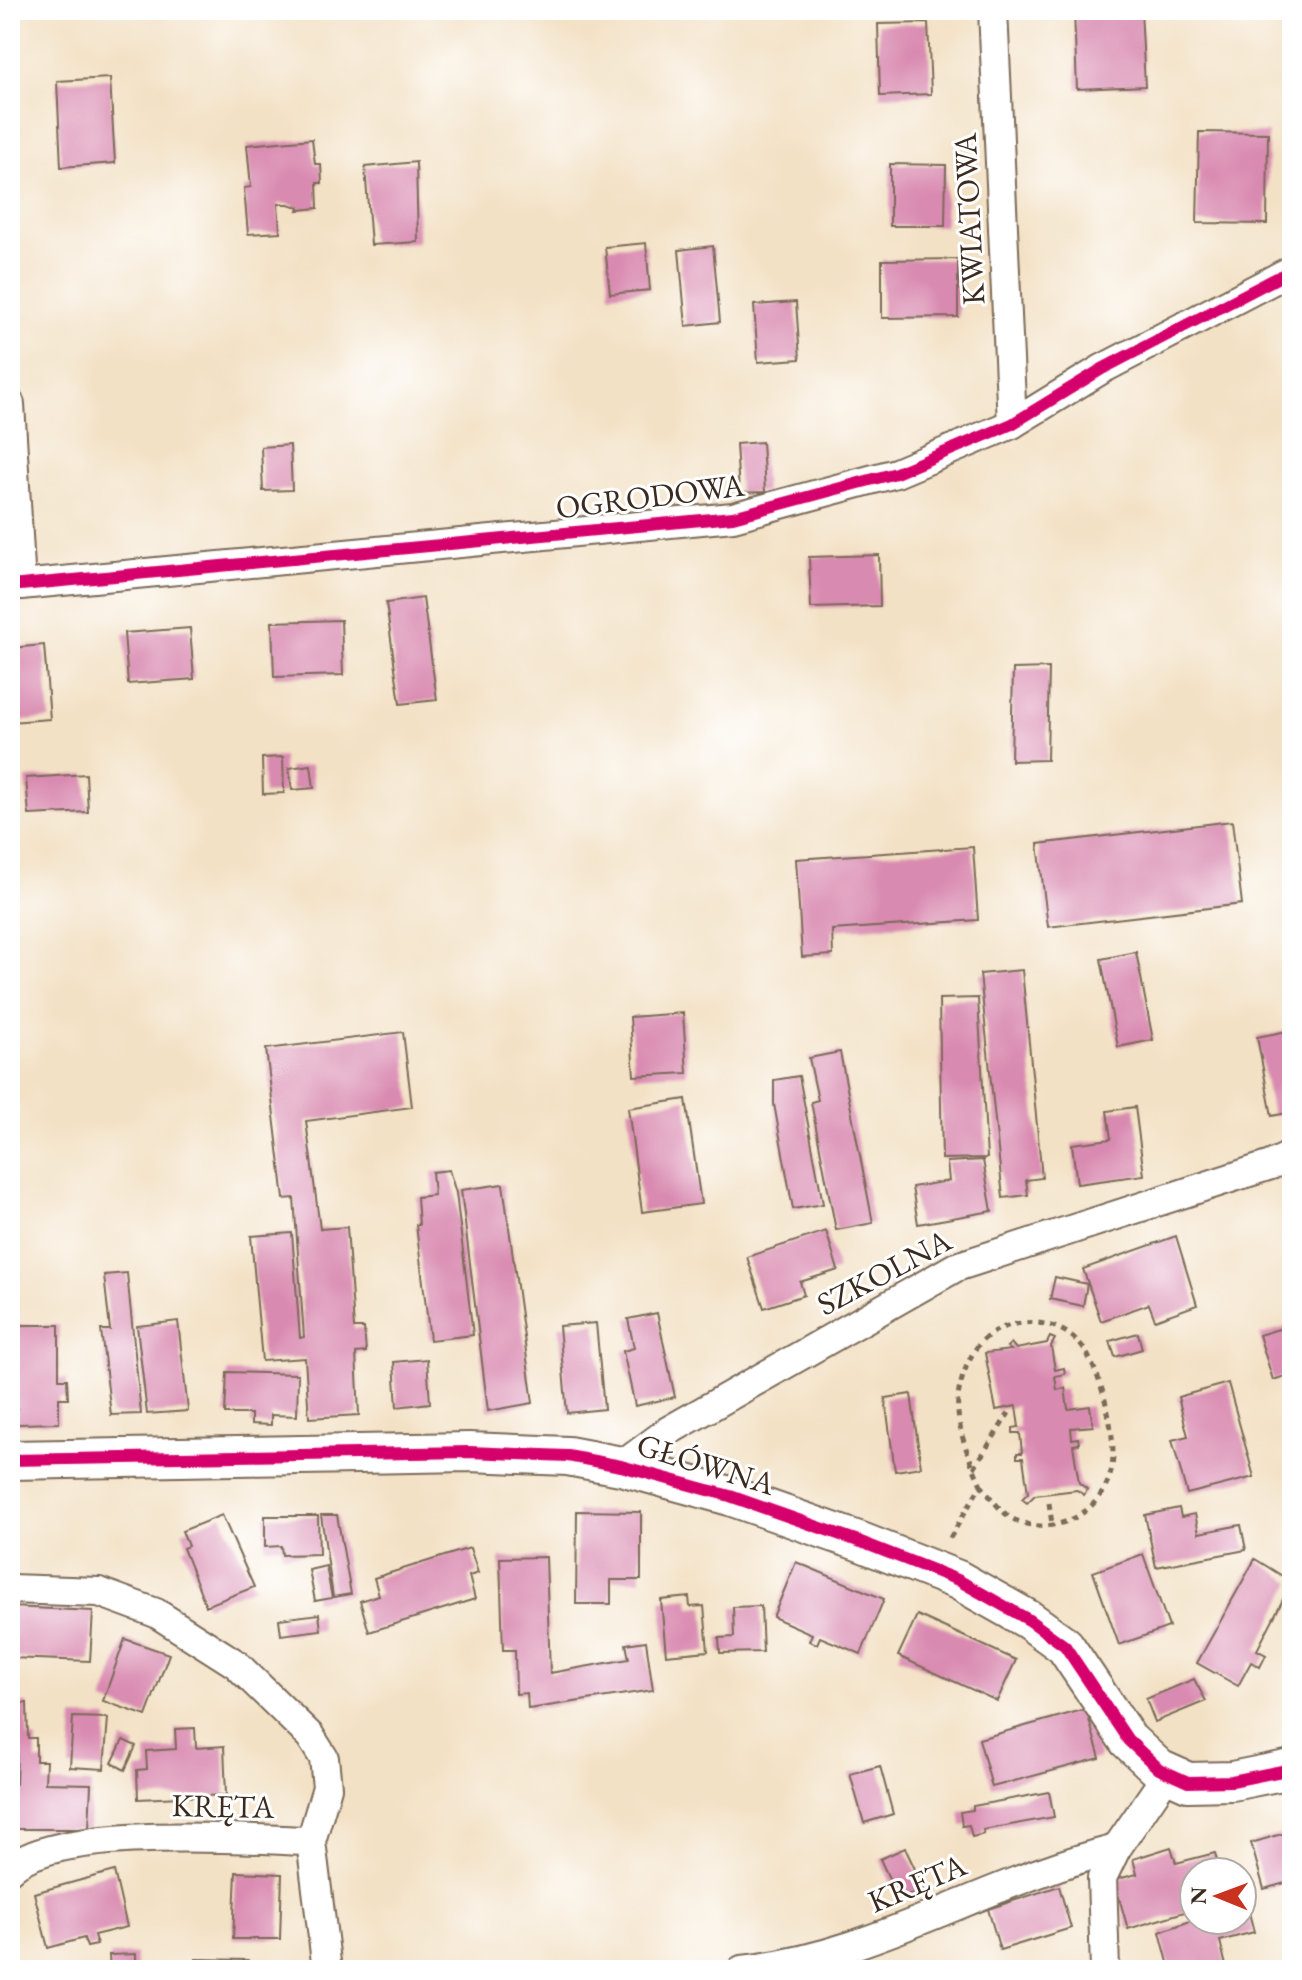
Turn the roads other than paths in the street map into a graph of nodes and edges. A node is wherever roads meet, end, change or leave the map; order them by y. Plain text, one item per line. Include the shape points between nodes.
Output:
1 (993, 10) edge
2 (1292, 270) edge
3 (10, 404) edge
4 (1012, 424) junction
5 (15, 586) edge
6 (1292, 1155) edge
7 (10, 1460) edge
8 (621, 1466) junction
9 (10, 1589) edge
10 (1292, 1769) edge
11 (1168, 1773) junction
12 (311, 1841) junction
13 (1116, 1849) junction
14 (10, 1869) edge
15 (327, 1970) edge
16 (742, 1970) edge
17 (1105, 1970) edge

1 - 4 street, KWIATOWA
2 - 4 street, OGRODOWA via 1102,369
3 - 5 street
4 - 5 street, OGRODOWA via 896,473 733,517
6 - 8 street, SZKOLNA via 956,1267 668,1431
7 - 8 street, GŁÓWNA via 469,1452 568,1456
8 - 11 street, GŁÓWNA via 730,1496 931,1570 1029,1620 1065,1646 1128,1740
9 - 12 street via 99,1592 156,1613 236,1664 310,1736 324,1758 327,1787
10 - 11 street, GŁÓWNA via 1232,1781 1188,1782
11 - 13 street
12 - 14 street, KRĘTA via 178,1837 63,1847
12 - 15 street, KRĘTA
13 - 16 street, KRĘTA via 1006,1883 847,1950
13 - 17 street via 1102,1878

